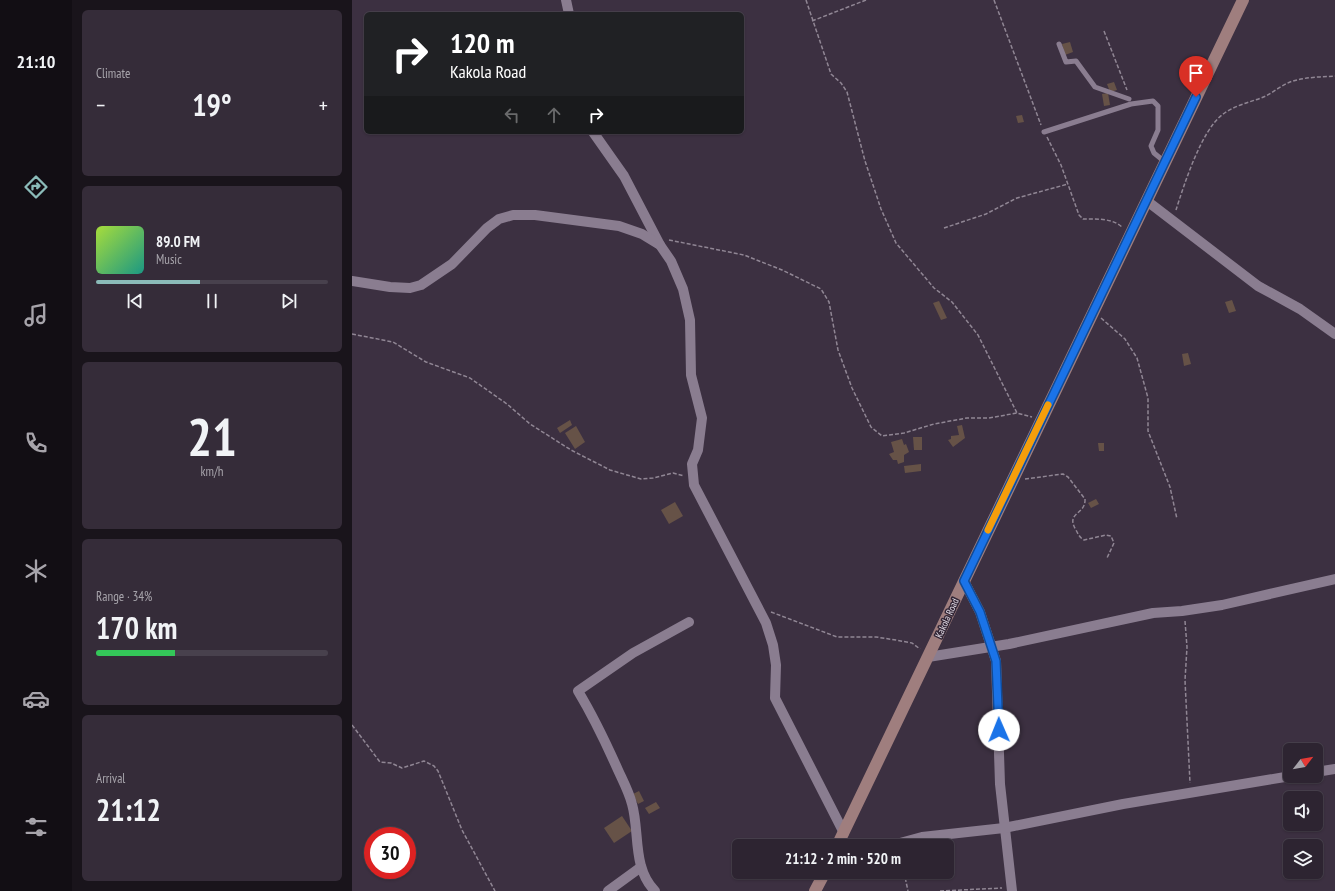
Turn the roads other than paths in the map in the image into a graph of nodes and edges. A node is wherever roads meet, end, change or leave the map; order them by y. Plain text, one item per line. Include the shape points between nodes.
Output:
1 (566, 0) edge
2 (1243, 0) edge
3 (569, 12) edge
4 (1059, 44) dead end
5 (1129, 98) road end
6 (1044, 132) dead end
7 (594, 134) edge
8 (1165, 162) junction
9 (1147, 201) junction
10 (659, 241) junction
11 (352, 282) edge
12 (1335, 334) edge
13 (1335, 579) edge
14 (964, 581) junction
15 (688, 622) dead end
16 (991, 648) junction
17 (928, 658) junction
18 (1335, 769) edge
19 (1323, 771) edge
20 (1283, 777) edge
21 (1004, 828) junction
22 (844, 833) junction
23 (841, 839) edge
24 (915, 839) edge
25 (641, 867) junction
26 (821, 879) edge
27 (1012, 890) edge
28 (608, 891) edge
29 (655, 891) edge
30 (815, 891) edge

1 - 3 street
2 - 8 main road, Kakola Road
4 - 5 lane via 1066,62 1076,61 1096,87
6 - 8 lane via 1130,104 1153,101 1158,106 1159,121 1156,137 1151,146 1154,153
7 - 10 street via 624,176
8 - 9 main road, Kakola Road
9 - 12 street via 1258,286
9 - 14 main road, Kakola Road
10 - 11 street via 618,226 535,215 513,215 499,219 487,228 452,264 421,285 410,288
10 - 22 street via 683,289 690,320 691,375 702,418 698,450 692,464 694,485 758,607 773,644 776,665 775,698
13 - 16 street via 1222,605 1153,613
14 - 16 street via 980,612
14 - 17 main road, Kakola Road
15 - 25 street via 634,653 578,691 608,747 632,803
16 - 17 street
16 - 21 street via 998,674 999,772
17 - 22 main road, Kakola Road
18 - 19 street
20 - 21 street via 1123,804
21 - 24 street
21 - 27 street
22 - 23 main road, Kakola Road
25 - 28 street
25 - 29 street via 642,873
26 - 30 main road

